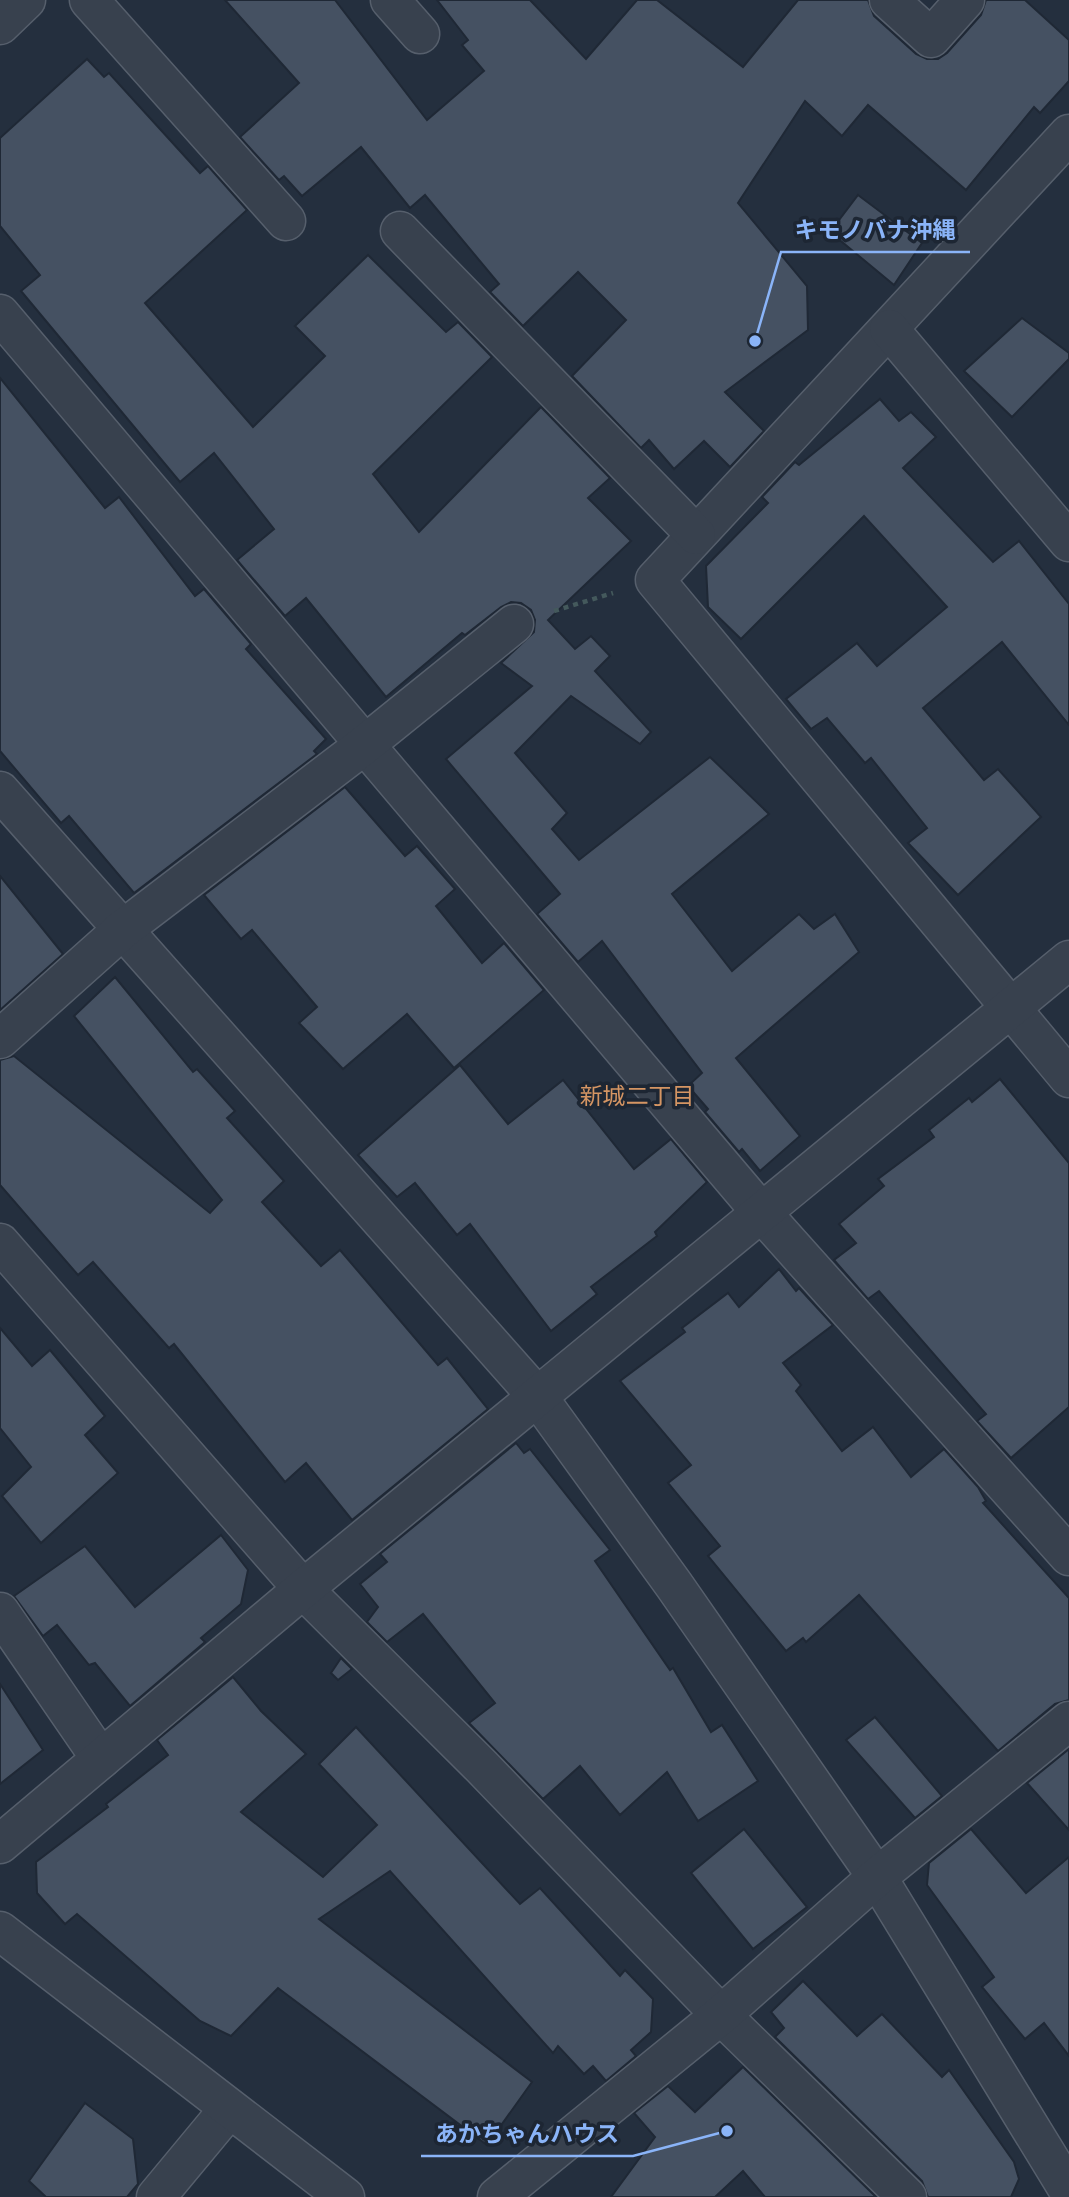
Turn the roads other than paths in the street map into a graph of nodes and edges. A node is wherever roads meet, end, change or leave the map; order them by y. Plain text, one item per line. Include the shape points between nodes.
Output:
1 (26, 0) edge
2 (89, 0) edge
3 (390, 0) edge
4 (889, 0) edge
5 (965, 0) edge
6 (0, 25) edge
7 (420, 34) dead end
8 (1069, 134) edge
9 (286, 221) dead end
10 (400, 231) dead end
11 (0, 314) edge
12 (889, 329) junction
13 (696, 535) junction
14 (1069, 542) edge
15 (514, 624) road end
16 (363, 746) junction
17 (0, 791) edge
18 (122, 930) junction
19 (1069, 960) edge
20 (1010, 1008) junction
21 (0, 1039) edge
22 (1069, 1078) edge
23 (761, 1212) junction
24 (0, 1243) edge
25 (537, 1396) junction
26 (1069, 1556) edge
27 (303, 1589) junction
28 (0, 1612) edge
29 (1069, 1721) edge
30 (101, 1759) junction
31 (0, 1844) edge
32 (877, 1877) junction
33 (0, 1931) edge
34 (721, 2015) junction
35 (229, 2109) junction
36 (1069, 2191) edge
37 (156, 2197) edge
38 (345, 2197) edge
39 (497, 2197) edge
40 (907, 2197) edge
41 (1061, 2197) edge

1 - 6 street
2 - 9 street
3 - 7 street
4 - 5 street via 931,38
8 - 12 street
10 - 13 street
11 - 16 street
12 - 13 street
12 - 14 street
13 - 20 street via 655,580
15 - 16 street
16 - 18 street
16 - 23 street
17 - 18 street
18 - 21 street
18 - 25 street
19 - 20 street
20 - 22 street
20 - 23 street
23 - 25 street
23 - 26 street
24 - 27 street
25 - 27 street
25 - 32 street
27 - 30 street
27 - 34 street
28 - 30 street
29 - 32 street
30 - 31 street
32 - 34 street
32 - 36 street
33 - 35 street
34 - 39 street
34 - 40 street
35 - 37 street
35 - 38 street
36 - 41 street

